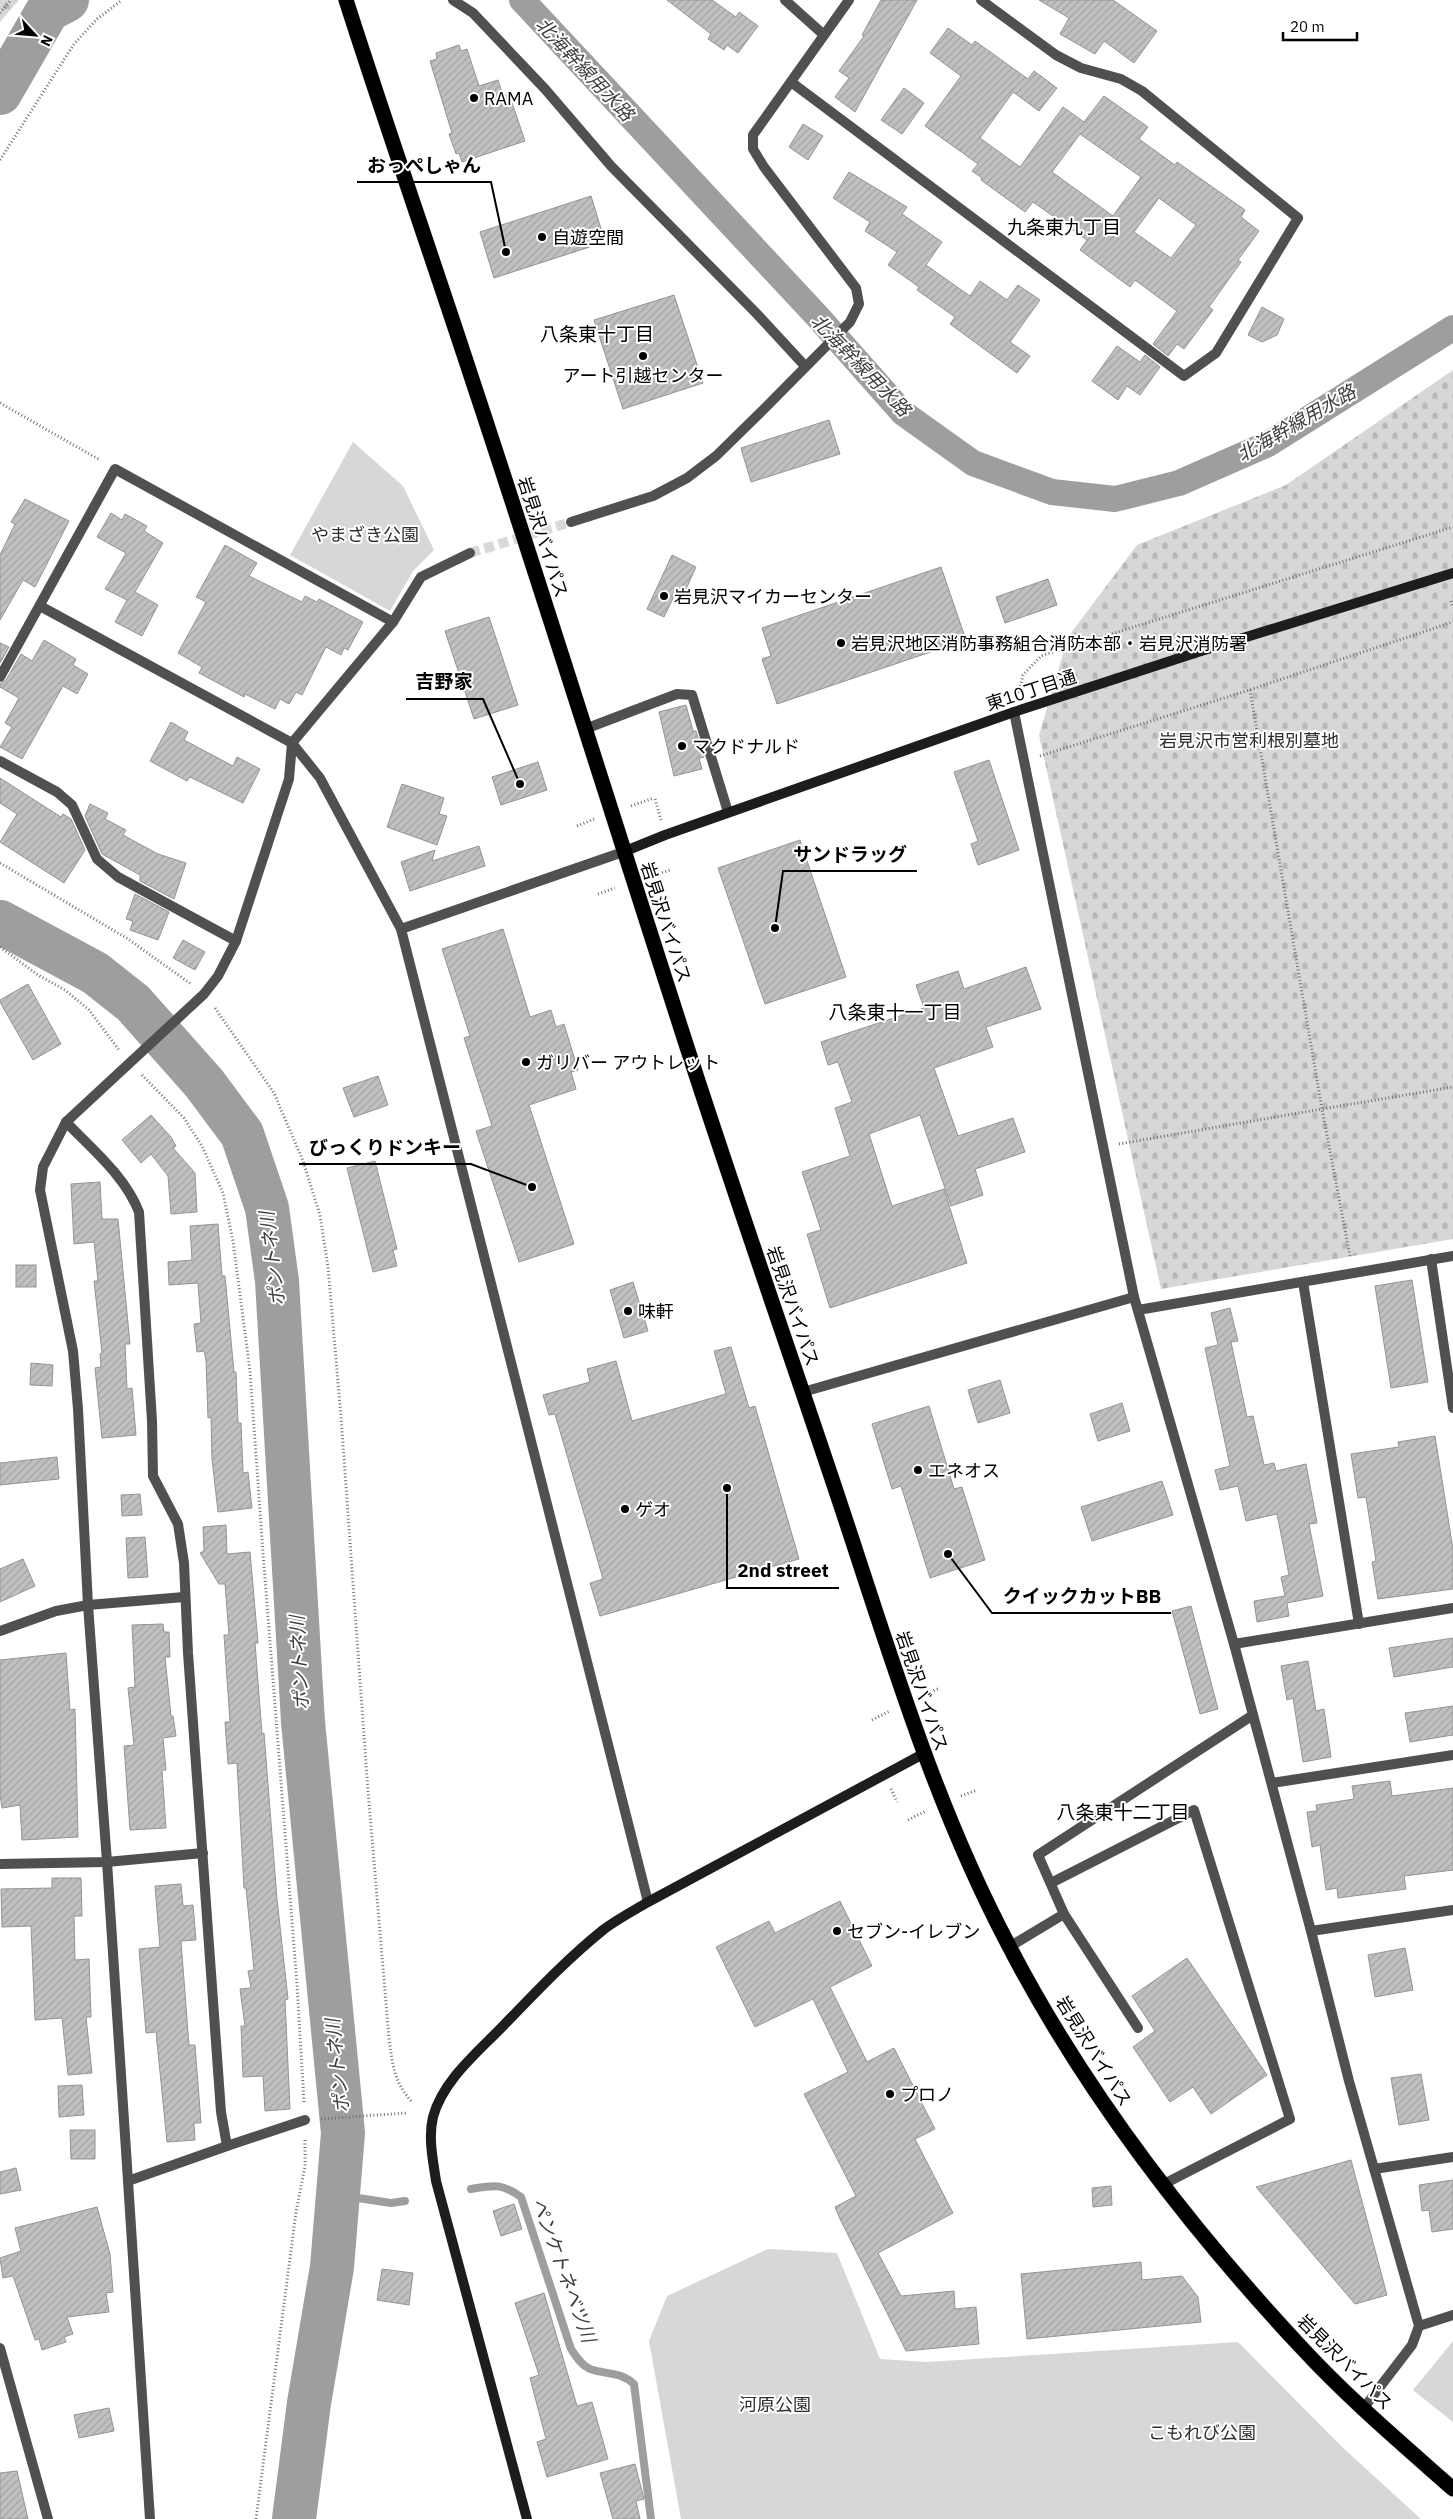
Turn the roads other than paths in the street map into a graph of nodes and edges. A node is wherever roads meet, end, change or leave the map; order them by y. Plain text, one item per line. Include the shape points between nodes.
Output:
1 (453, 0) edge
2 (785, 0) edge
3 (849, 0) edge
4 (982, 0) edge
5 (351, 1) edge
6 (824, 34) junction
7 (791, 82) junction
8 (805, 366) junction
9 (571, 522) tunnel mouth
10 (470, 553) tunnel mouth
11 (1453, 573) edge
12 (40, 606) junction
13 (393, 622) junction
14 (0, 677) edge
15 (1014, 712) junction
16 (585, 729) junction
17 (292, 743) junction
18 (0, 761) edge
19 (728, 812) junction
20 (623, 852) junction
21 (401, 929) junction
22 (236, 941) junction
23 (66, 1122) junction
24 (1453, 1256) edge
25 (1431, 1259) junction
26 (1303, 1282) junction
27 (1134, 1297) junction
28 (1138, 1310) junction
29 (803, 1392) junction
30 (1453, 1408) edge
31 (184, 1597) junction
32 (88, 1605) junction
33 (1453, 1608) edge
34 (1359, 1624) junction
35 (0, 1631) edge
36 (1234, 1644) junction
37 (1253, 1715) junction
38 (923, 1754) junction
39 (1453, 1755) edge
40 (1272, 1783) junction
41 (203, 1853) junction
42 (108, 1862) junction
43 (0, 1864) edge
44 (1051, 1883) junction
45 (648, 1902) junction
46 (1453, 1910) edge
47 (1064, 1914) junction
48 (1311, 1932) junction
49 (1009, 1947) junction
50 (1138, 2028) dead end
51 (310, 2119) road end
52 (227, 2146) junction
53 (1453, 2157) edge
54 (1374, 2169) junction
55 (128, 2181) junction
56 (1164, 2184) junction
57 (1453, 2315) edge
58 (1419, 2326) junction
59 (0, 2348) edge
60 (1363, 2409) junction
61 (1453, 2489) edge
62 (48, 2519) edge
63 (150, 2519) edge
64 (527, 2519) edge

1 - 8 street via 473,13 545,89 611,166
2 - 6 street
3 - 6 street
4 - 7 street via 1056,55 1081,68 1121,79 1142,91 1298,218 1216,353 1184,376
5 - 16 highway, 岩見沢バイパス
6 - 7 street
7 - 8 street via 753,135 753,149 856,288 859,304 850,322
8 - 9 street via 723,449 687,478 653,496
10 - 13 street via 420,577
11 - 15 street, 東10丁目通
12 - 13 street via 115,469
12 - 14 street
12 - 17 street
13 - 17 street
15 - 19 street, 東10丁目通
15 - 27 street
16 - 19 street via 677,694 692,695
16 - 20 highway, 岩見沢バイパス
17 - 21 street via 320,778
17 - 22 street via 289,779
18 - 22 street via 57,792 72,805 97,859 118,877
19 - 20 street, 東10丁目通
20 - 21 street
20 - 29 highway, 岩見沢バイパス via 738,1206
21 - 45 street
22 - 23 street via 218,976 204,994
23 - 31 street via 117,1175 133,1197 139,1212 153,1476 178,1524 184,1564
23 - 32 street via 43,1167 40,1190 73,1351
24 - 25 street
25 - 26 street
25 - 30 street
26 - 28 street
26 - 34 street
27 - 28 street
27 - 29 street
28 - 36 street
29 - 38 highway, 岩見沢バイパス
31 - 32 street
31 - 41 street
32 - 35 street via 56,1611
32 - 42 street
33 - 34 street
34 - 36 street
36 - 37 street
37 - 40 street
37 - 44 street via 1038,1855
38 - 45 street
38 - 49 highway, 岩見沢バイパス via 948,1818
39 - 40 street
40 - 48 street
41 - 42 street
41 - 52 street via 221,2112
42 - 43 street
42 - 55 street
44 - 47 street
44 - 56 street via 1194,1810 1290,2118
45 - 64 street via 605,1929 538,1990 453,2079 433,2118 431,2148 436,2181
46 - 48 street
47 - 49 street
47 - 50 street
48 - 54 street
49 - 56 highway, 岩見沢バイパス via 1113,2117
51 - 52 street
52 - 55 street
53 - 54 street
54 - 58 street
55 - 63 street
56 - 60 highway, 岩見沢バイパス via 1223,2260 1302,2349
57 - 58 street
58 - 60 street via 1412,2346
59 - 62 street
60 - 61 highway, 岩見沢バイパス

